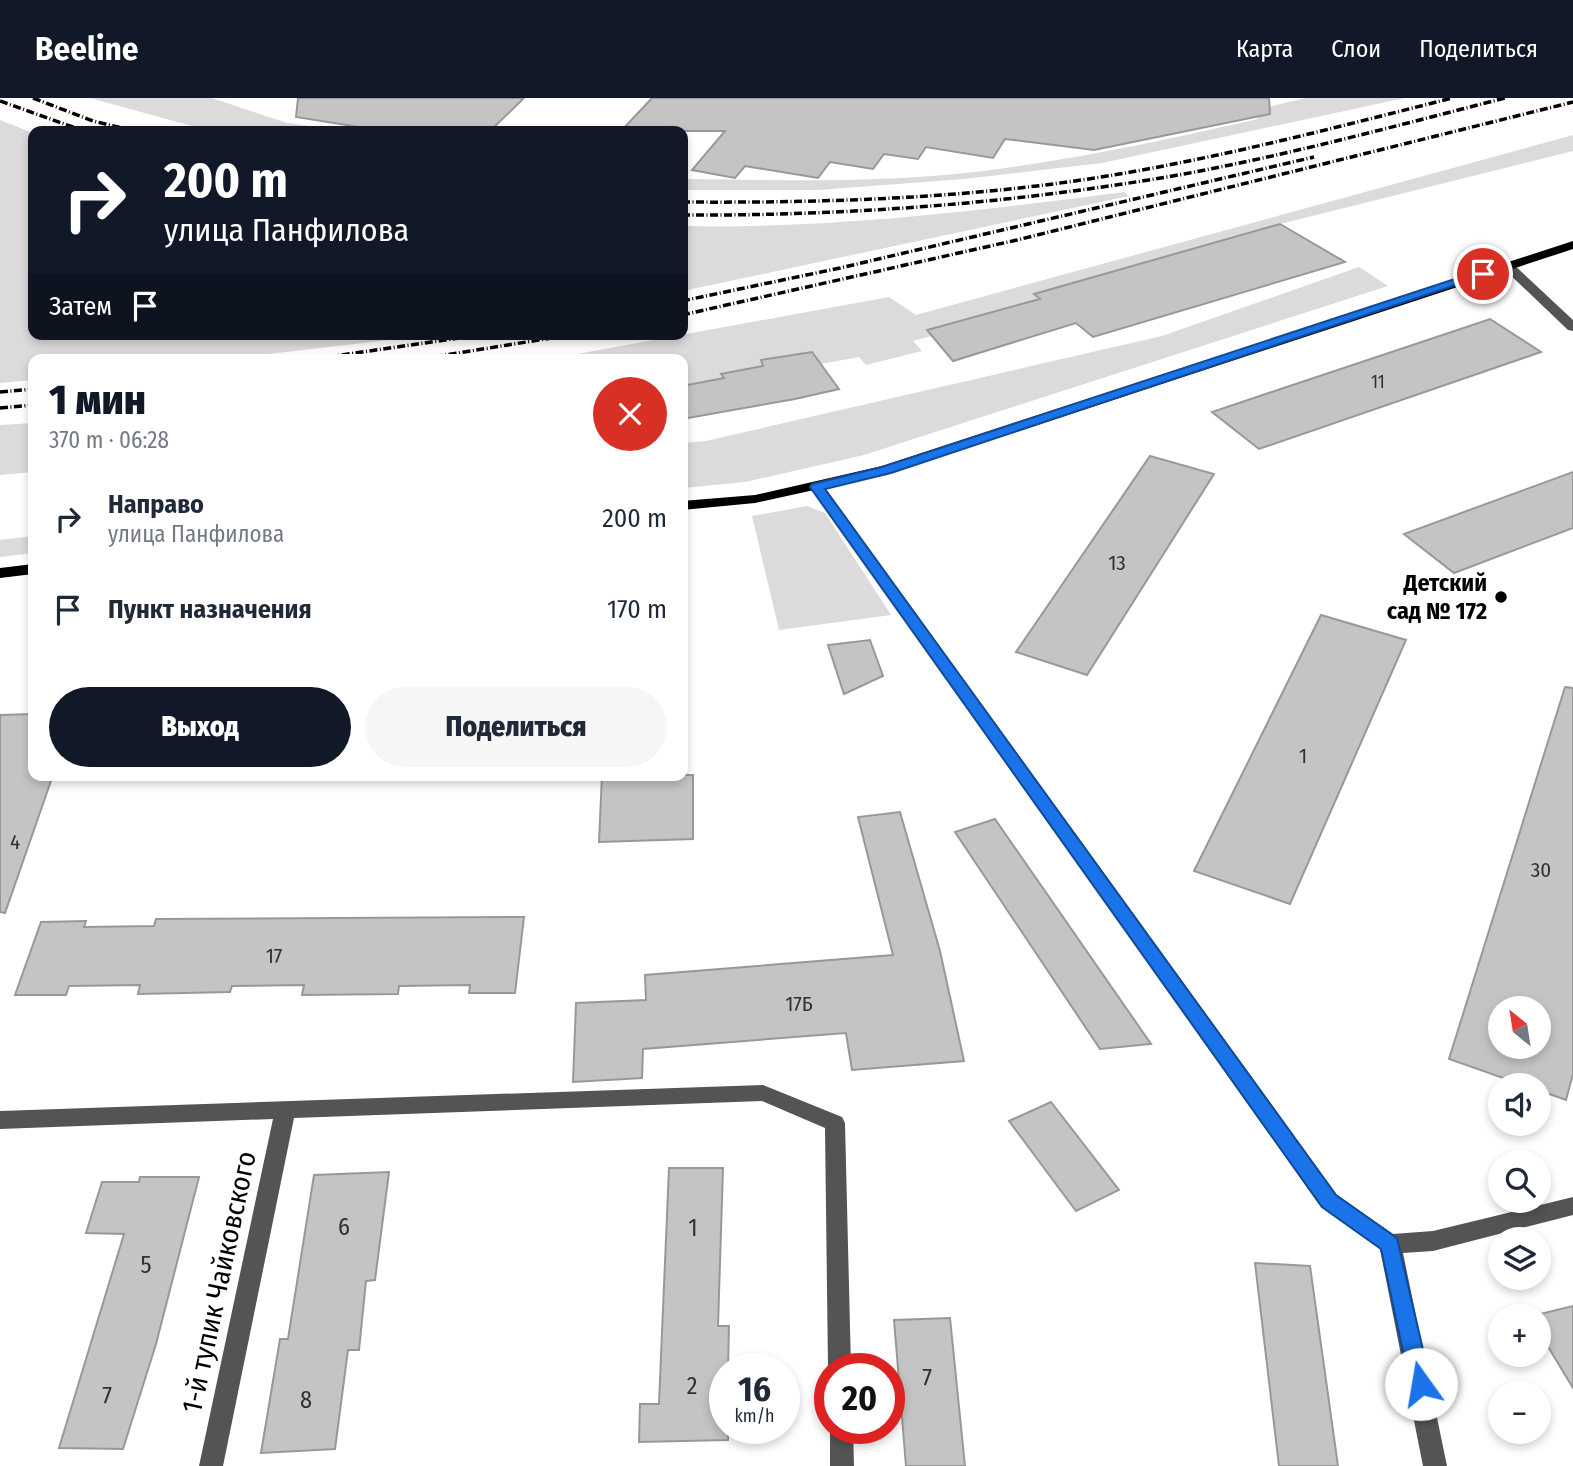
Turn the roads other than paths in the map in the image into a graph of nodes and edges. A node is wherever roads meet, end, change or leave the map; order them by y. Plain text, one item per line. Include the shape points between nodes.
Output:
1 (1573, 245) edge
2 (1508, 265) junction
3 (1573, 327) edge
4 (817, 487) junction
5 (688, 505) edge
6 (28, 570) edge
7 (0, 573) edge
8 (285, 1111) junction
9 (0, 1121) edge
10 (1573, 1206) edge
11 (1390, 1244) junction
12 (840, 1353) edge
13 (841, 1444) edge
14 (211, 1466) edge
15 (842, 1466) edge
16 (1435, 1466) edge

1 - 2 main road
2 - 3 street
2 - 4 main road via 886,470
4 - 5 main road
4 - 11 street via 1329,1201
6 - 7 main road
8 - 9 street
8 - 12 street via 763,1093 835,1123
8 - 14 street, 1-й тупик Чайковского
10 - 11 street via 1433,1241
11 - 16 street
13 - 15 street

